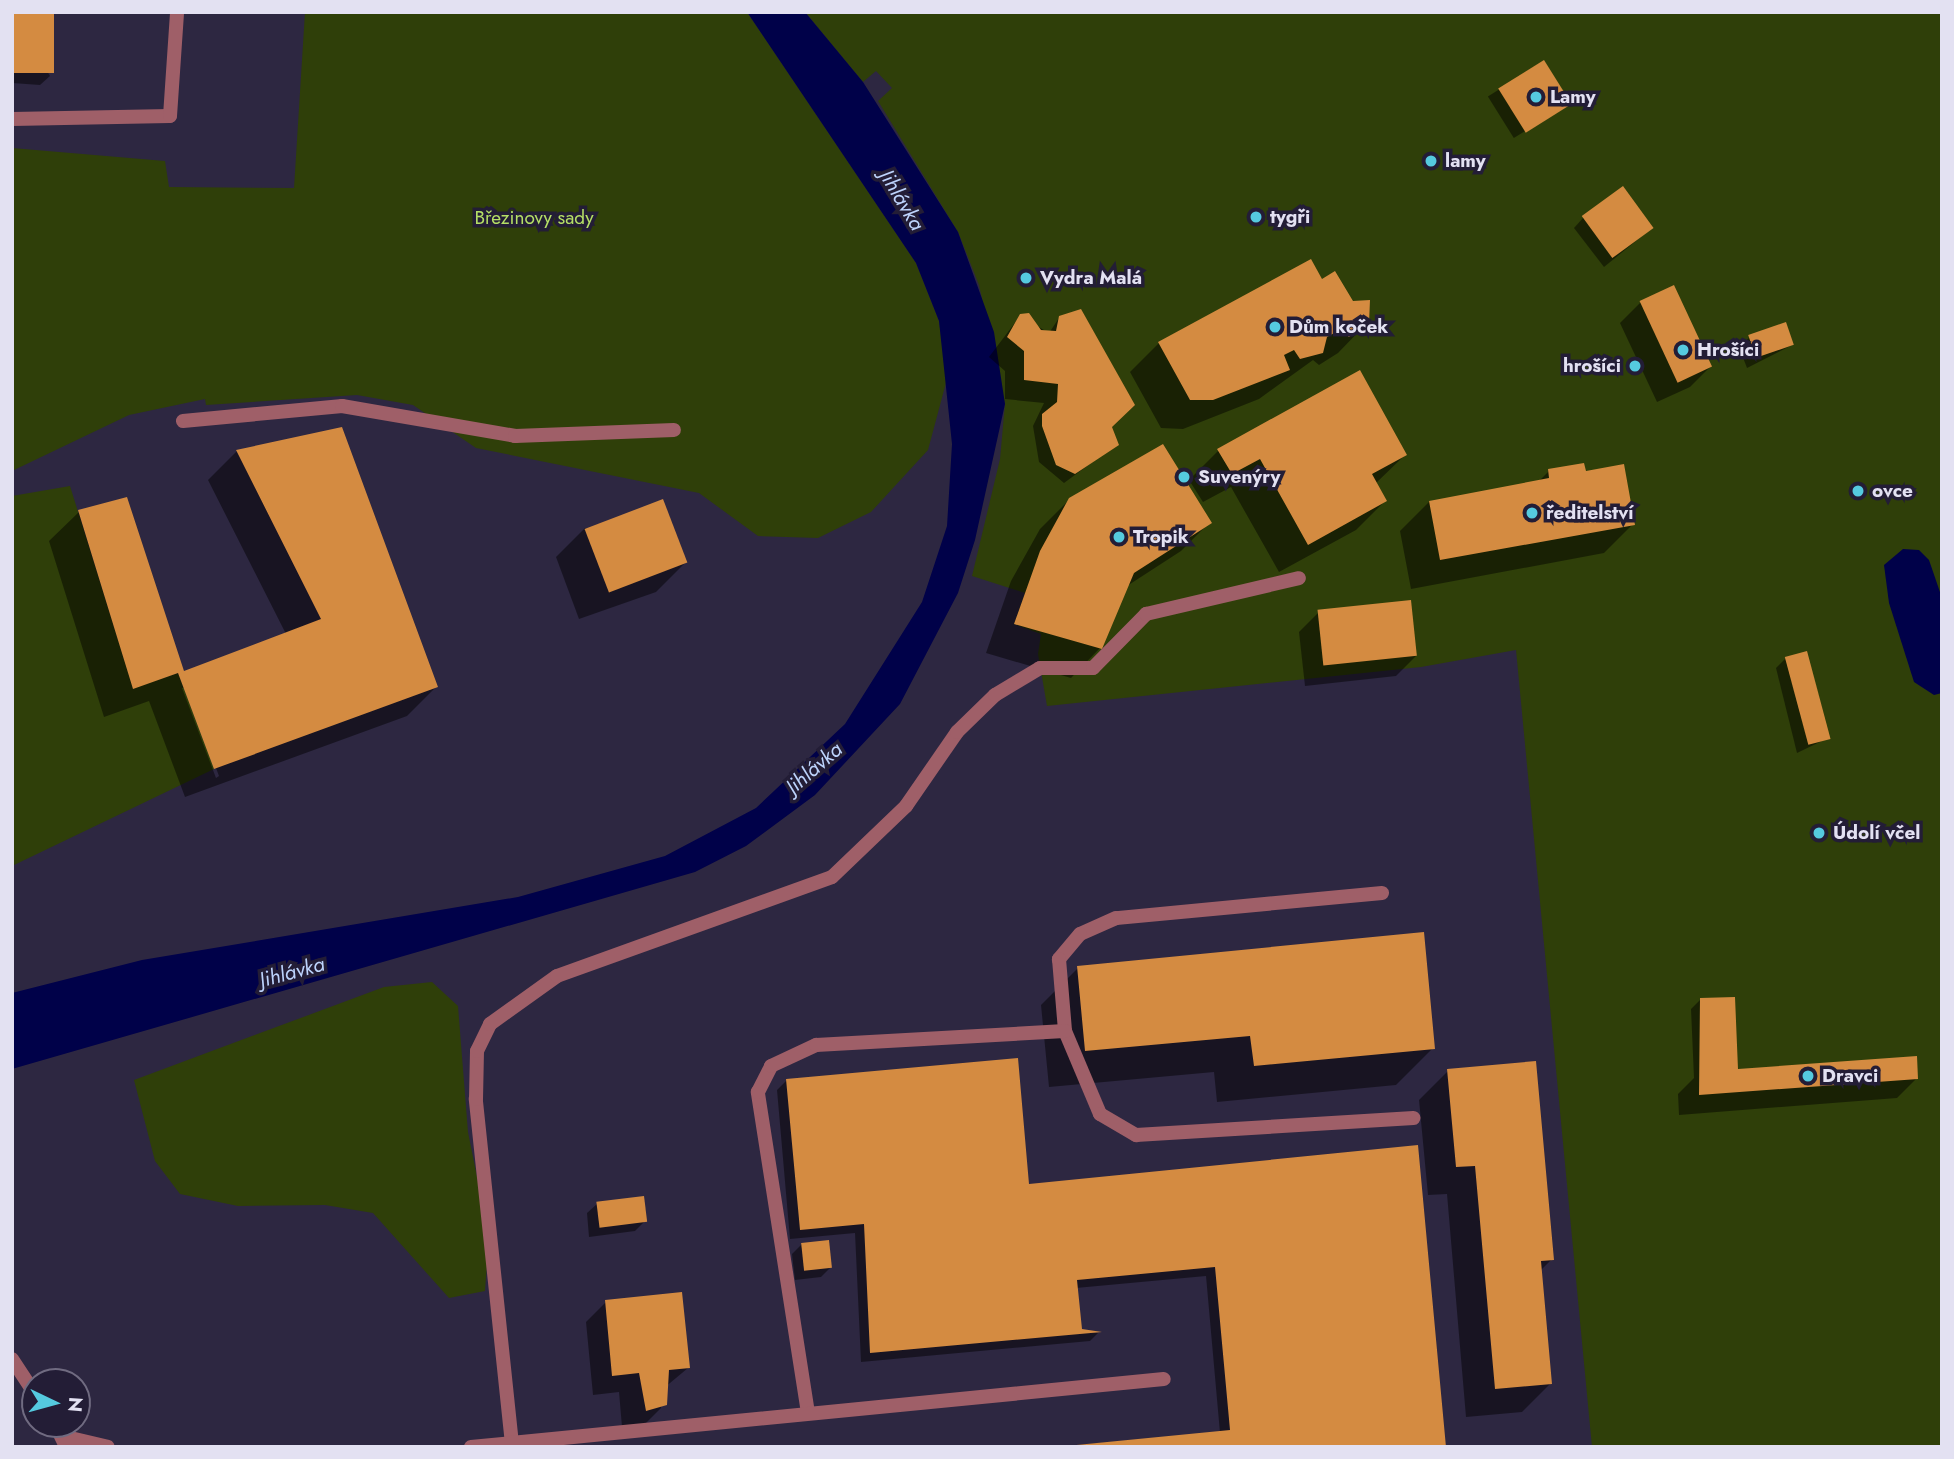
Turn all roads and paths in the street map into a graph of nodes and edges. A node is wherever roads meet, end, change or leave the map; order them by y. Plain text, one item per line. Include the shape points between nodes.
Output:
1 (177, 12) edge
2 (12, 119) edge
3 (183, 421) dead end
4 (674, 430) dead end
5 (1299, 578) dead end
6 (1382, 893) dead end
7 (1065, 1031) junction
8 (1413, 1118) dead end
9 (1164, 1379) dead end
10 (807, 1412) junction
11 (73, 1438) edge
12 (512, 1444) junction
13 (108, 1447) edge
14 (471, 1447) edge

1 - 2 street via 170,116
3 - 4 street via 342,405 514,436
5 - 12 street via 1146,614 1093,668 1040,668 995,695 957,732 906,806 832,877 557,976 490,1024 477,1051 476,1099
6 - 7 street via 1116,918 1080,934 1059,959
7 - 8 street via 1100,1114 1136,1135
7 - 10 street via 816,1045 771,1066 758,1092
9 - 10 street
10 - 12 street
11 - 13 street
12 - 14 street

